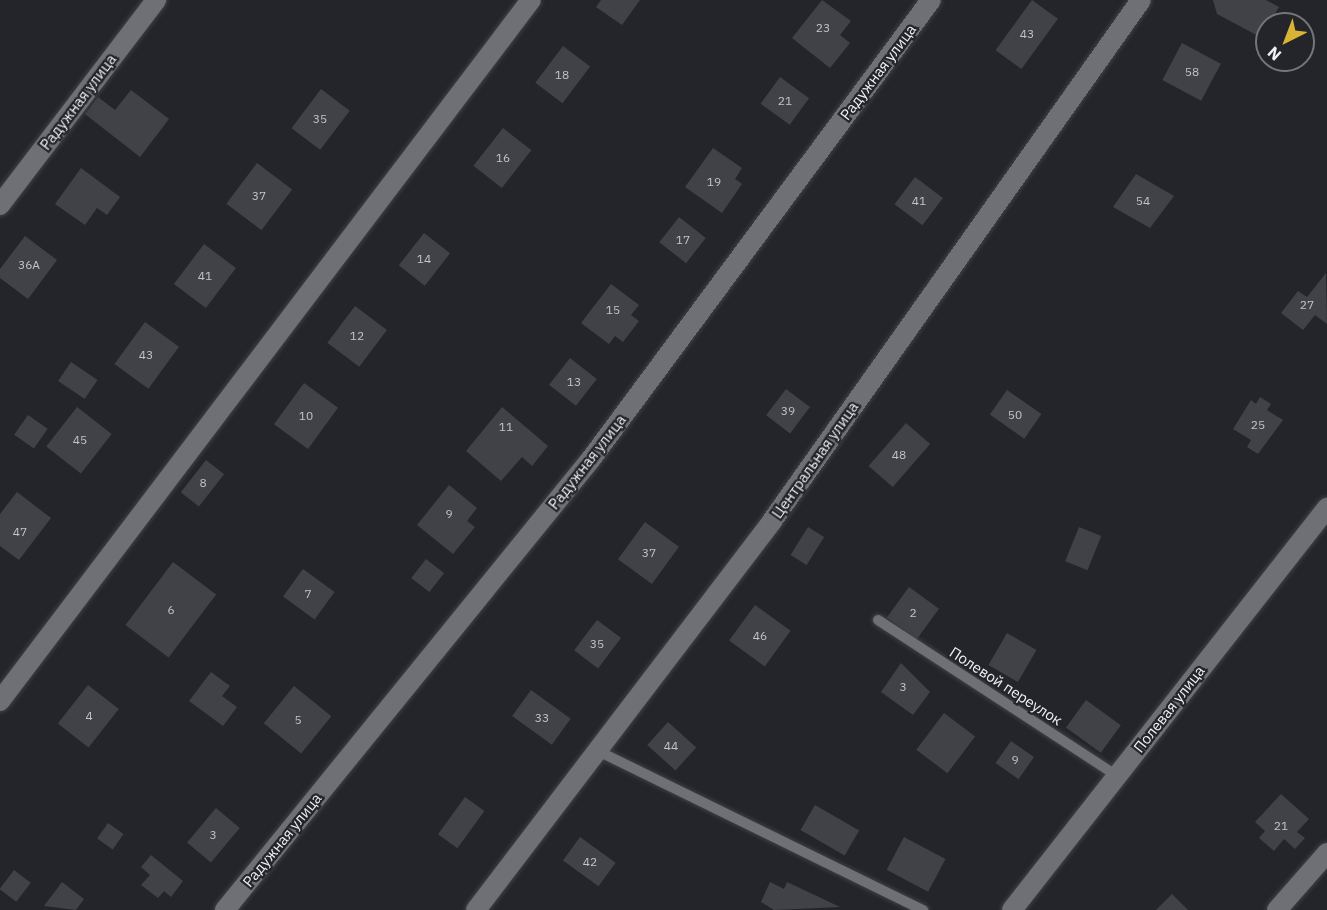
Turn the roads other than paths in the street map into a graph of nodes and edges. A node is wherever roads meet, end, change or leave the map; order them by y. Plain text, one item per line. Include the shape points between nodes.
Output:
1 (156, 0) edge
2 (531, 0) edge
3 (931, 0) edge
4 (1141, 0) edge
5 (0, 205) edge
6 (1327, 508) edge
7 (878, 620) dead end
8 (0, 701) edge
9 (600, 752) junction
10 (1117, 776) junction
11 (1327, 853) edge
12 (225, 910) edge
13 (476, 910) edge
14 (922, 910) edge
15 (1012, 910) edge
16 (1277, 910) edge

1 - 5 street, Радужная улица
2 - 8 street
3 - 12 street, Радужная улица via 591,459
4 - 9 street, Центральная улица
6 - 10 street, Полевая улица
7 - 10 lane, Полевой переулок
9 - 13 street, Центральная улица
9 - 14 lane
10 - 15 street, Полевая улица
11 - 16 street

